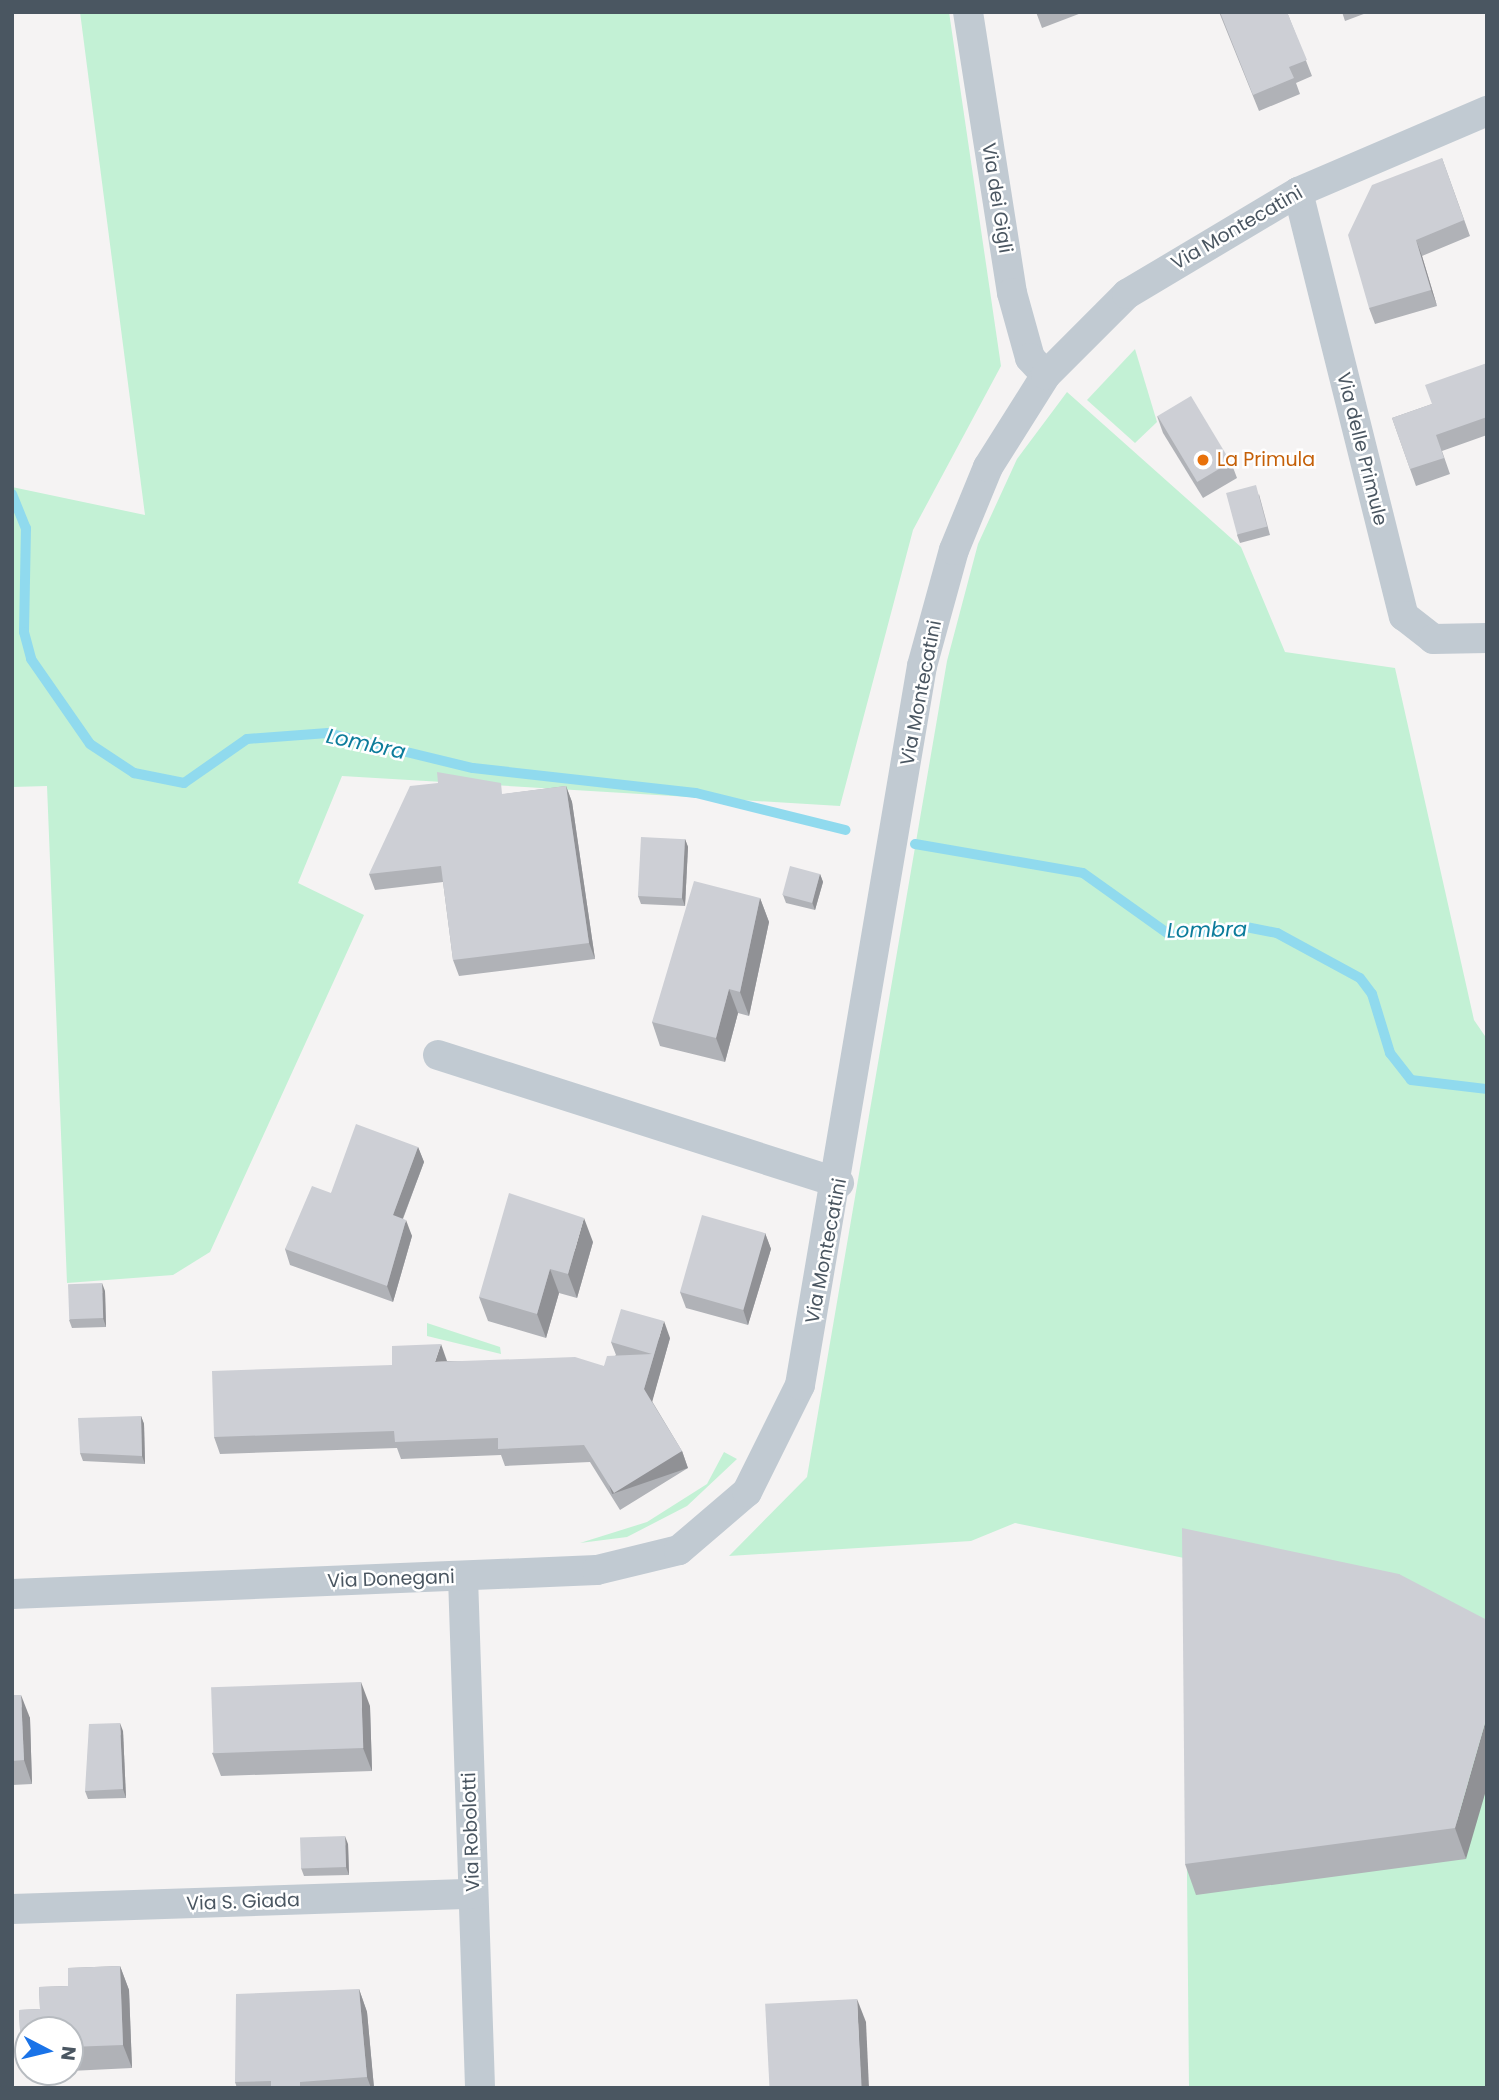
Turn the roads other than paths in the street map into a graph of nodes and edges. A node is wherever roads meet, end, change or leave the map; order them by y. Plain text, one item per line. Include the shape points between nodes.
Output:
1 (968, 12) edge
2 (1487, 111) edge
3 (1298, 192) junction
4 (1046, 376) junction
5 (1487, 638) edge
6 (438, 1055) dead end
7 (839, 1183) junction
8 (747, 1492) joint
9 (463, 1577) junction
10 (12, 1594) edge
11 (473, 1894) junction
12 (12, 1909) edge
13 (480, 2088) edge

1 - 4 street, Via dei Gigli via 1012,293 1030,358
2 - 3 street, Via Montecatini
3 - 4 street, Via Montecatini via 1127,294
3 - 5 street, Via delle Primule via 1404,616 1433,639
4 - 7 street, Via Montecatini via 988,467 954,550 922,666
6 - 7 street
7 - 8 street, Via Montecatini via 800,1385
8 - 9 street, Via Donegani via 679,1550 597,1570
9 - 10 street, Via Donegani
9 - 11 street, Via Robolotti
11 - 12 street, Via S. Giada
11 - 13 street, Via Robolotti

